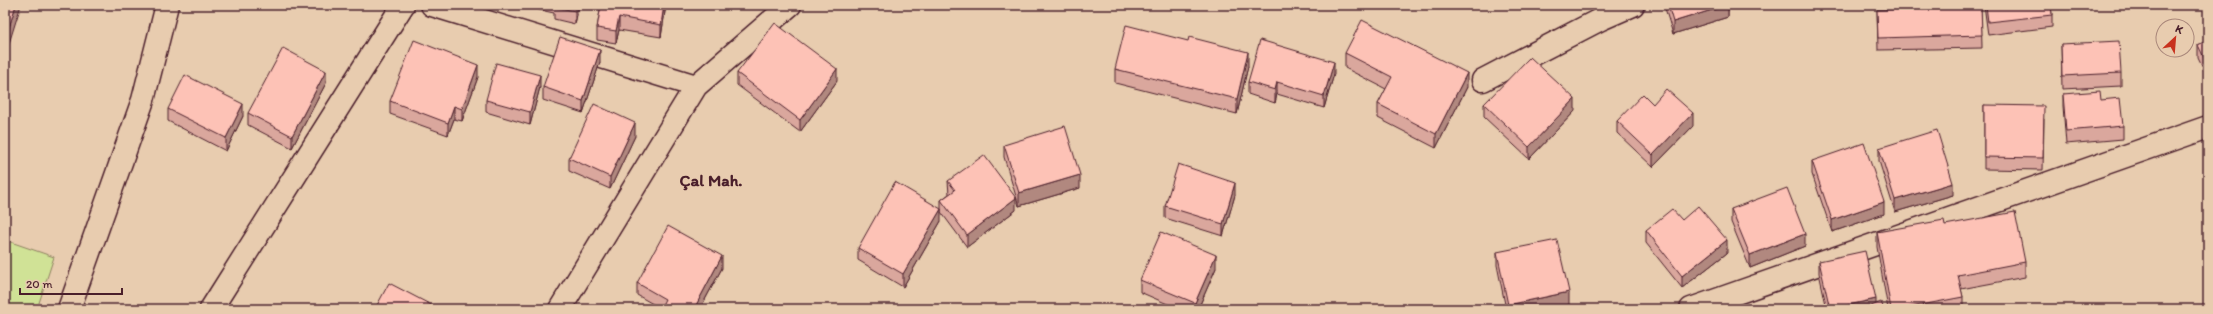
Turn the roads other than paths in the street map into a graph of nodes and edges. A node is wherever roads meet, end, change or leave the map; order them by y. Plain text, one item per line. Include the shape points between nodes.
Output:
1 (167, 5) edge
2 (403, 5) edge
3 (432, 5) edge
4 (790, 5) edge
5 (1633, 5) edge
6 (1483, 80) dead end
7 (696, 86) junction
8 (2208, 126) edge
9 (69, 309) edge
10 (211, 309) edge
11 (560, 309) edge
12 (1691, 309) edge

1 - 9 street via 143,100
2 - 10 street
3 - 7 street
4 - 7 street
5 - 6 street via 1601,18
7 - 11 street
8 - 12 street

